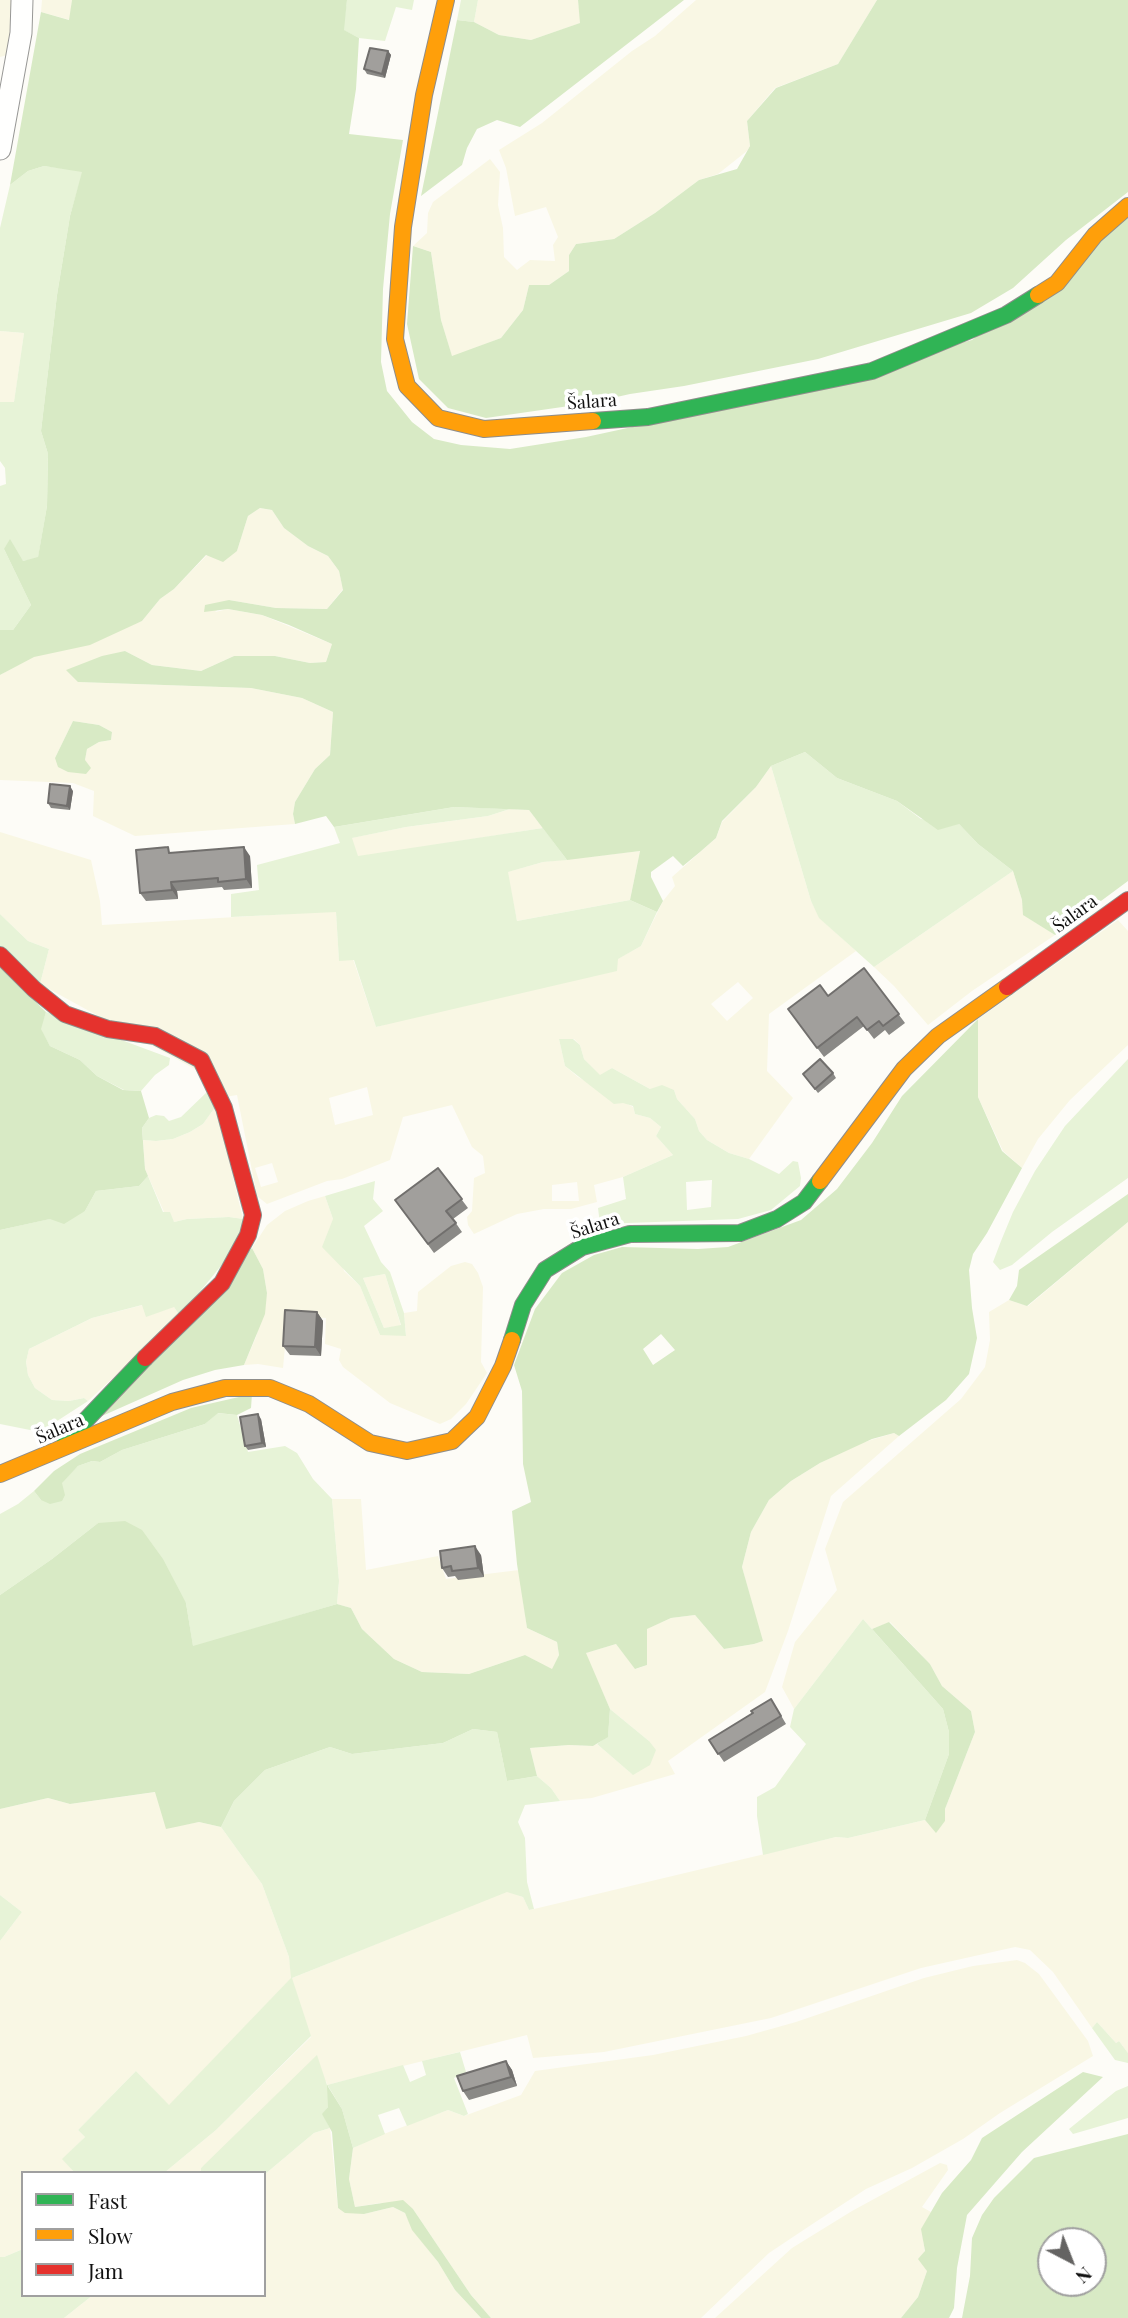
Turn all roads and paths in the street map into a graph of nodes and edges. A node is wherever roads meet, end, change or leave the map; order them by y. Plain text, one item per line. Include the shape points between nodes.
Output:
1 (22, 0) edge
2 (446, 0) edge
3 (0, 149) edge
4 (1128, 206) edge
5 (1128, 900) edge
6 (0, 956) edge
7 (58, 1450) junction
8 (0, 1474) edge

1 - 3 street
2 - 4 street, Šalara via 424,95 403,227 395,339 407,386 438,418 485,429 648,417 872,371 1006,315 1057,283 1095,235
5 - 7 street, Šalara via 938,1036 904,1069 795,1208 740,1233 630,1234 582,1247 545,1269 523,1306 503,1366 477,1417 452,1441 407,1451 395,1449 370,1443 309,1404 270,1388 225,1388 173,1402
6 - 7 street via 65,1014 108,1029 155,1036 201,1060 224,1108 253,1215 248,1235 222,1283
7 - 8 street, Šalara

